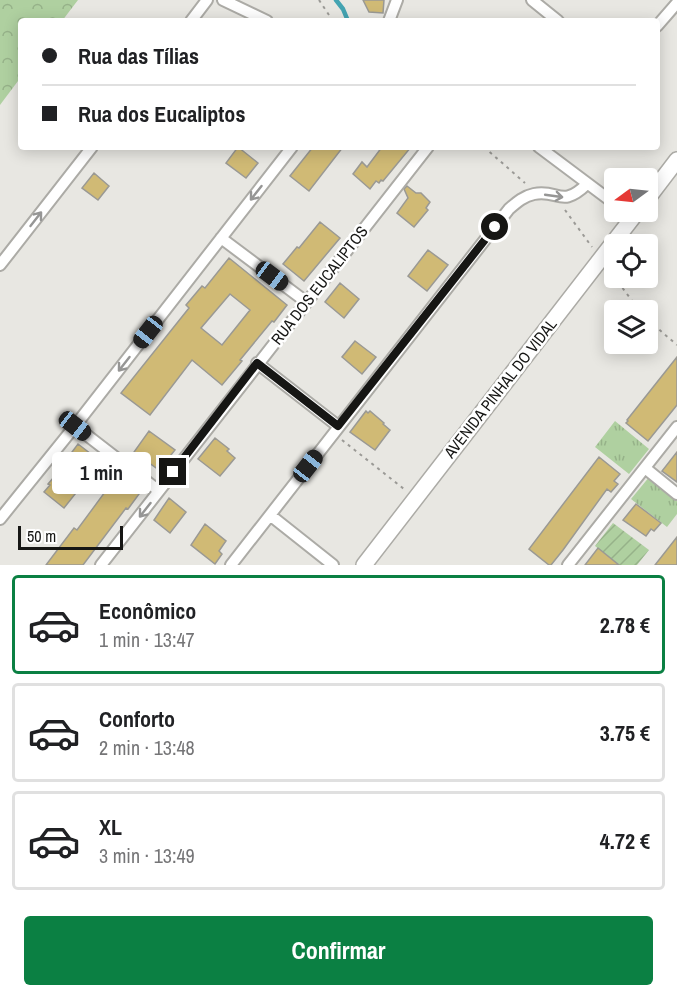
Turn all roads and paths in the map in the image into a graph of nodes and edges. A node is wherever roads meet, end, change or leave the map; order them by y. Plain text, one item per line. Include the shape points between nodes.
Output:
1 (207, 0) edge
2 (223, 0) edge
3 (319, 0) edge
4 (397, 0) edge
5 (532, 0) edge
6 (677, 3) edge
7 (193, 18) edge
8 (261, 18) edge
9 (331, 18) edge
10 (389, 18) edge
11 (554, 18) edge
12 (660, 23) edge
13 (90, 150) edge
14 (290, 150) edge
15 (426, 150) edge
16 (487, 150) edge
17 (548, 150) edge
18 (677, 160) edge
19 (587, 184) junction
20 (658, 185) edge
21 (535, 194) junction
22 (604, 196) edge
23 (561, 205) dead end
24 (625, 222) edge
25 (221, 238) junction
26 (593, 248) dead end
27 (0, 265) edge
28 (305, 301) junction
29 (658, 329) edge
30 (677, 345) edge
31 (257, 363) junction
32 (75, 426) junction
33 (677, 427) edge
34 (336, 430) junction
35 (645, 468) junction
36 (159, 491) junction
37 (677, 494) edge
38 (416, 497) junction
39 (270, 515) junction
40 (0, 519) edge
41 (101, 565) edge
42 (231, 565) edge
43 (333, 565) edge
44 (364, 565) edge
45 (568, 565) edge

1 - 7 street
2 - 8 street
3 - 9 path
4 - 10 street
5 - 11 street
6 - 12 street
27 -> 13 street
14 -> 25 street
15 - 28 street, RUA DOS EUCALIPTOS
16 - 21 path
17 - 19 street
18 - 20 street
21 -> 19 street via 565,197
19 - 22 street
21 - 34 street via 509,209
23 - 26 path
24 - 38 street, AVENIDA PINHAL DO VIDAL
25 - 28 street
25 -> 32 street
28 - 31 street, RUA DOS EUCALIPTOS
29 - 30 path
31 - 34 street
31 - 36 street, RUA DOS EUCALIPTOS
32 - 36 street
32 - 40 street
33 - 35 street
34 - 38 path
34 - 39 street
35 - 37 street
35 - 45 street
36 -> 41 street, RUA DOS EUCALIPTOS
38 - 44 street, AVENIDA PINHAL DO VIDAL
39 - 42 street
39 - 43 street

